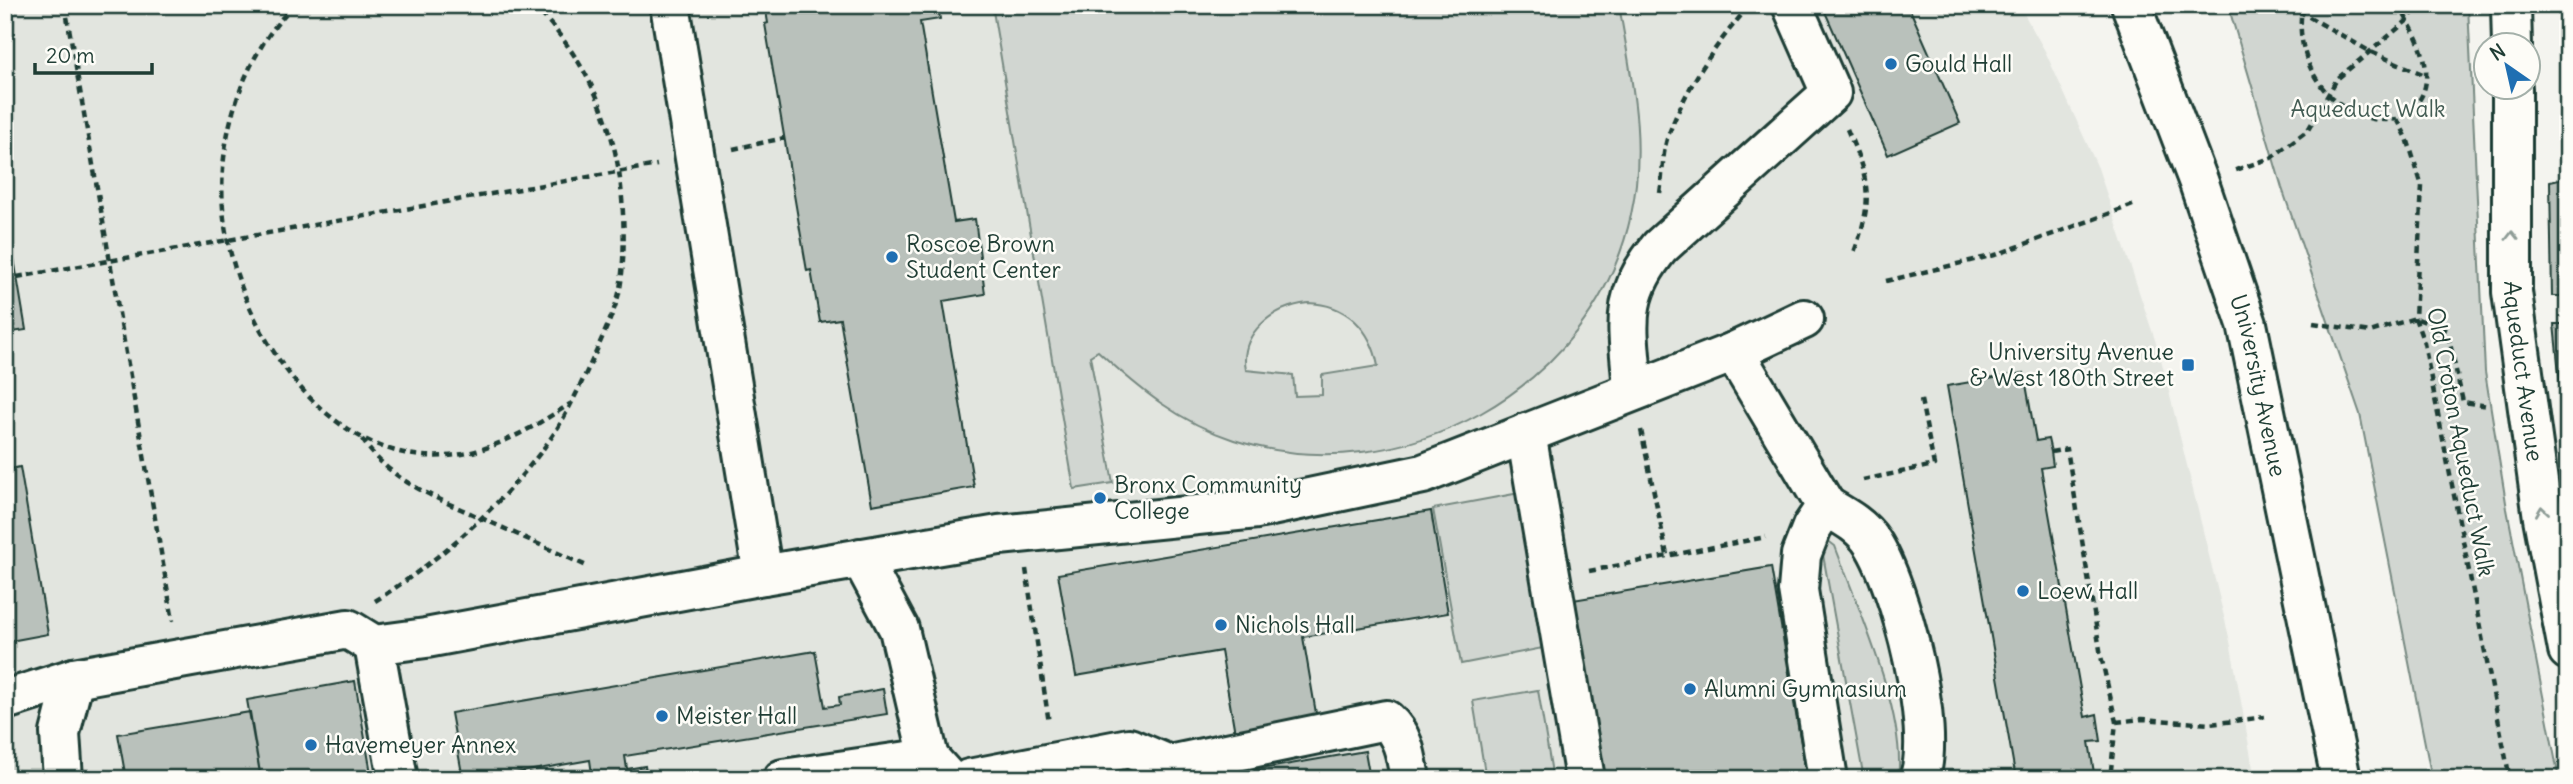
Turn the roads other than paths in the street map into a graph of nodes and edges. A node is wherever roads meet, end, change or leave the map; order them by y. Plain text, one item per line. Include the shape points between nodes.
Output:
1 (670, 5) edge
2 (1792, 5) edge
3 (2130, 5) edge
4 (2511, 5) edge
5 (2512, 32) edge
6 (2512, 102) edge
7 (1599, 296) dead end
8 (1804, 319) dead end
9 (1627, 324) junction
10 (1734, 352) junction
11 (1633, 391) junction
12 (1526, 433) junction
13 (1822, 498) junction
14 (861, 558) junction
15 (763, 575) junction
16 (374, 645) junction
17 (2568, 650) edge
18 (74, 678) junction
19 (5, 700) edge
20 (939, 768) edge
21 (63, 779) edge
22 (398, 779) edge
23 (783, 779) edge
24 (969, 779) edge
25 (1410, 779) edge
26 (1585, 779) edge
27 (1828, 779) edge
28 (1919, 779) edge
29 (2341, 779) edge

1 - 15 main road
2 - 9 main road via 1832,93 1660,247 1636,281
3 - 29 main road, University Avenue via 2248,324
4 - 5 main road
17 -> 6 main road, Aqueduct Avenue via 2543,518 2512,292
7 - 9 main road via 1618,309
8 - 10 main road
9 - 11 main road
10 - 11 main road
10 - 13 main road
11 - 12 main road
12 - 14 main road via 1423,474 1257,509 999,535
12 - 26 main road
13 - 27 main road via 1801,555 1798,590
13 - 28 main road via 1872,542 1892,589 1916,664 1926,725
14 - 15 main road
14 - 20 main road via 899,629
15 - 16 main road
16 - 18 main road via 348,629
16 - 22 main road
18 - 19 main road
18 - 21 main road via 60,733
20 - 23 main road
24 - 25 main road via 1129,748 1169,765 1386,720 1404,746

